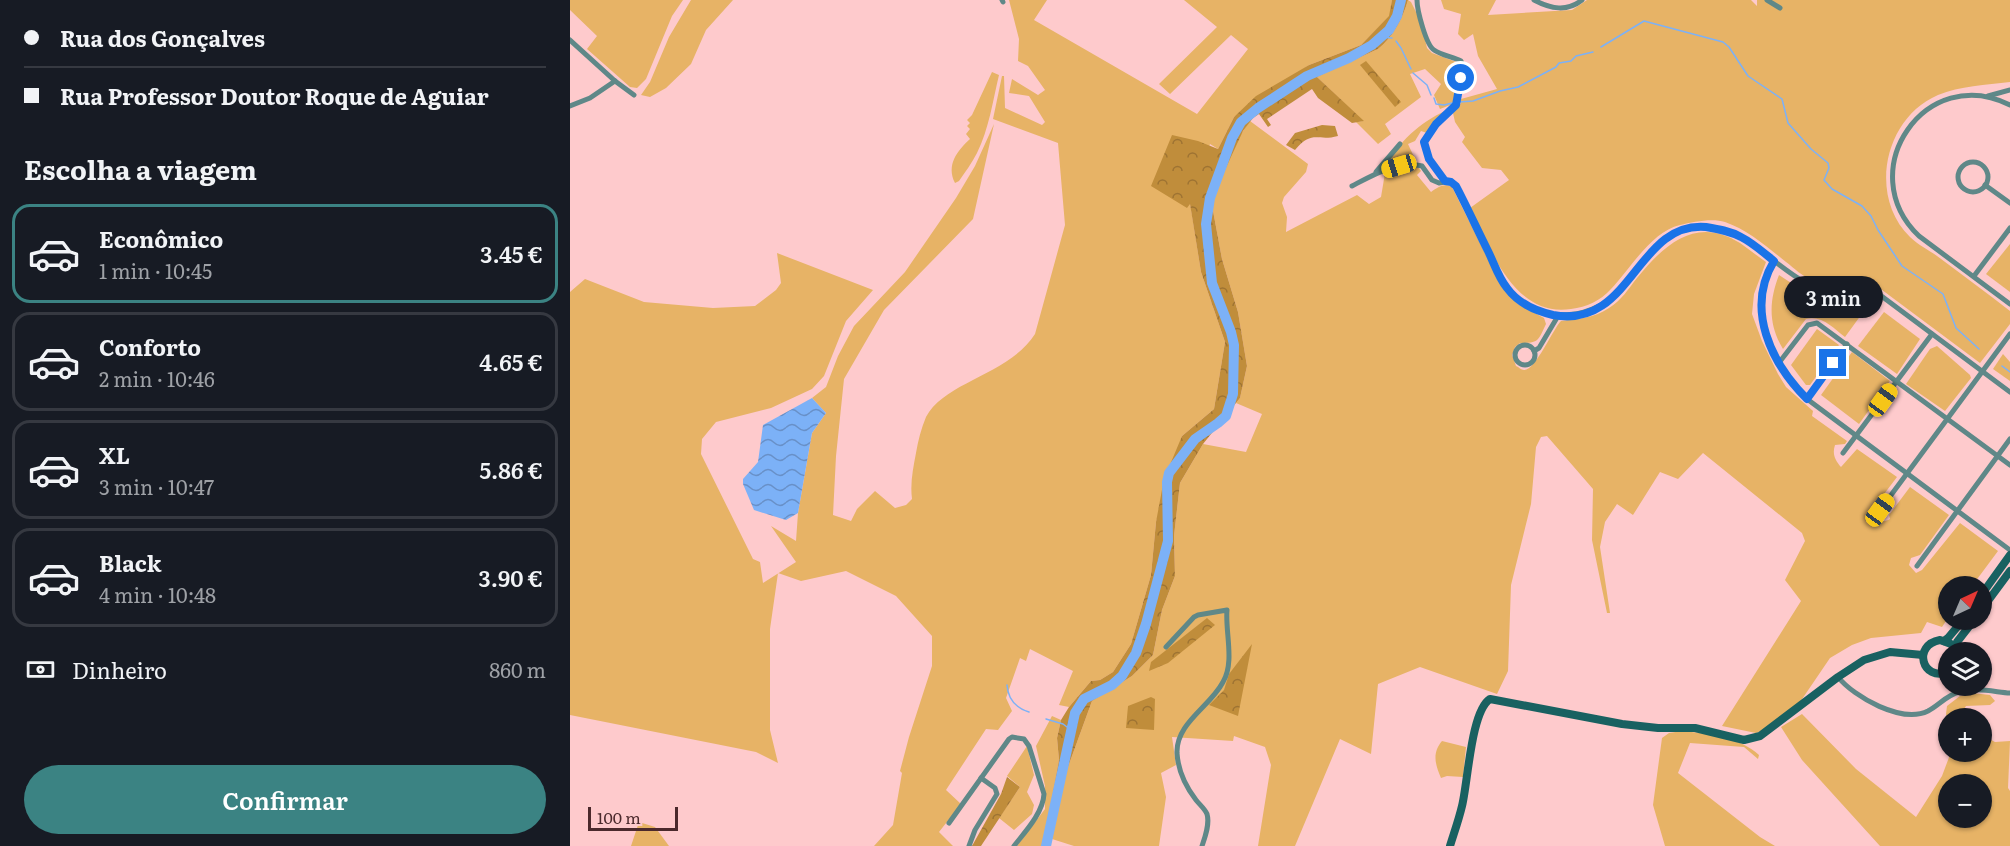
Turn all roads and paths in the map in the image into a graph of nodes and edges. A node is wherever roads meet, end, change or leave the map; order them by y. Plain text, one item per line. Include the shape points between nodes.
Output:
1 (1417, 0) edge
2 (1534, 0) edge
3 (1582, 0) edge
4 (1767, 0) edge
5 (1780, 8) dead end
6 (570, 40) edge
7 (615, 81) junction
8 (2010, 90) edge
9 (634, 96) dead end
10 (1984, 97) junction
11 (571, 104) edge
12 (2010, 105) edge
13 (1400, 144) dead end
14 (1375, 173) junction
15 (1445, 181) junction
16 (1985, 185) junction
17 (1352, 186) dead end
18 (2010, 203) edge
19 (2010, 228) edge
20 (1774, 261) junction
21 (1974, 276) junction
22 (2010, 304) edge
23 (1558, 316) junction
24 (1932, 334) junction
25 (2010, 334) edge
26 (1847, 344) junction
27 (1534, 351) dead end
28 (1778, 364) junction
29 (1982, 372) junction
30 (1897, 381) junction
31 (2010, 392) edge
32 (1807, 399) junction
33 (1947, 419) junction
34 (1857, 436) junction
35 (2010, 439) edge
36 (1843, 453) dead end
37 (1998, 456) junction
38 (2010, 465) edge
39 (1906, 473) junction
40 (1957, 511) junction
41 (1882, 515) dead end
42 (2010, 550) edge
43 (2010, 555) edge
44 (1917, 566) dead end
45 (2010, 571) edge
46 (1992, 580) edge
47 (1992, 595) edge
48 (1955, 630) edge
49 (1966, 630) edge
50 (1944, 641) joint
51 (1957, 642) edge
52 (1166, 647) dead end
53 (1923, 655) junction
54 (1938, 673) edge
55 (1838, 678) junction
56 (2010, 693) edge
57 (981, 778) junction
58 (949, 823) dead end
59 (969, 846) edge
60 (1014, 846) edge
61 (1202, 846) edge
62 (1450, 846) edge

1 - 15 street via 1430,46 1462,63 1456,105 1424,142 1429,159
2 - 3 street via 1556,8 1573,7
4 - 5 street
6 - 7 street
7 - 9 street
7 - 11 street via 590,98
8 - 10 street
10 - 12 street
10 - 21 street via 1958,97 1932,106 1915,120 1899,143 1893,170 1894,192 1910,227
13 - 14 street
14 - 15 street via 1414,164 1422,166 1431,180
14 - 17 street
15 - 23 street via 1456,186 1514,296 1525,305
16 - 16 street via 1988,175 1979,163 1969,162 1960,167 1958,182 1964,189 1978,191
16 - 18 street
19 - 21 street
20 - 23 street via 1741,236 1722,229 1682,230 1653,249 1610,300 1585,313
20 - 24 street via 1816,286 1864,284
20 - 28 street via 1765,282 1761,314
21 - 22 street
23 - 27 street
24 - 29 street
24 - 30 street
25 - 29 street
26 - 28 street via 1817,322 1810,323
26 - 30 street
26 - 32 street
28 - 32 street
29 - 31 street
29 - 33 street
30 - 33 street
30 - 34 street
32 - 34 street
33 - 37 street
33 - 39 street
34 - 36 street
34 - 39 street
35 - 37 street
37 - 38 street
37 - 40 street
39 - 40 street
39 - 41 street via 1880,510
40 - 42 street
40 - 44 street
43 - 46 street
45 - 47 street
48 - 50 street
49 - 51 street
50 - 53 street via 1929,644
52 - 61 street via 1194,617 1227,610 1228,670 1223,683 1178,736 1180,769 1186,785 1207,814
53 - 54 street via 1930,671
53 - 55 street via 1878,654
55 - 56 street via 1847,688 1885,709 1910,715 1927,711 1960,691
55 - 62 street via 1760,736 1748,740 1695,728 1622,724 1490,699 1482,707 1474,734 1462,806
57 - 58 street
57 - 59 street via 998,794
57 - 60 street via 1011,737 1027,742 1044,800

